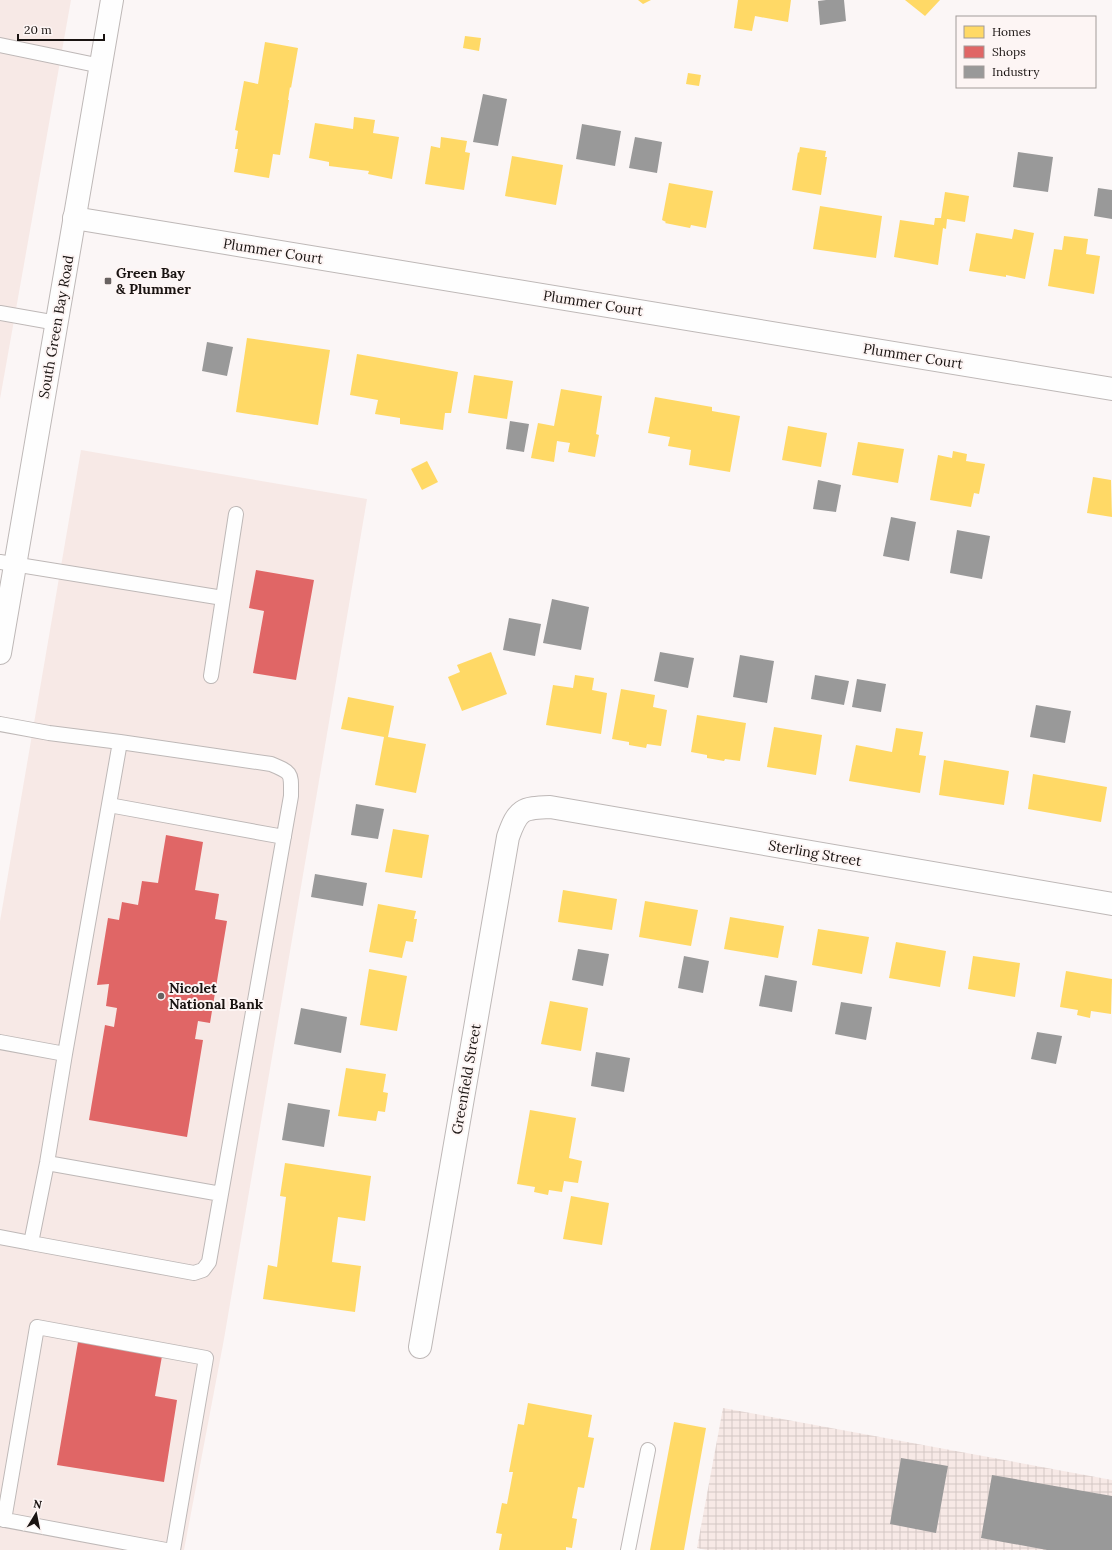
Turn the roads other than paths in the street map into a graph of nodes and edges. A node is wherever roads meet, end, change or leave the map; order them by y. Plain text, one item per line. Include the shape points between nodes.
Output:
1 (112, 0) edge
2 (0, 45) edge
3 (101, 66) junction
4 (74, 218) junction
5 (0, 313) edge
6 (57, 323) junction
7 (1112, 389) edge
8 (236, 514) dead end
9 (8, 564) edge
10 (223, 598) junction
11 (0, 653) edge
12 (211, 676) dead end
13 (0, 724) edge
14 (120, 742) junction
15 (109, 805) junction
16 (519, 813) joint
17 (284, 837) junction
18 (1112, 904) edge
19 (0, 1042) edge
20 (65, 1054) junction
21 (46, 1163) junction
22 (221, 1194) junction
23 (0, 1237) edge
24 (31, 1243) junction
25 (420, 1348) dead end
26 (648, 1450) dead end
27 (2, 1519) edge
28 (166, 1550) edge
29 (173, 1550) edge
30 (628, 1550) edge

1 - 3 street, South Green Bay Road
2 - 3 lane
3 - 4 street, South Green Bay Road
4 - 6 street, South Green Bay Road
4 - 7 street, Plummer Court
5 - 6 lane
6 - 9 street, South Green Bay Road
8 - 10 lane
9 - 10 lane
9 - 11 street, South Green Bay Road
10 - 12 lane
13 - 14 lane
14 - 15 lane
14 - 17 lane via 271,764 287,771 291,778 291,796
15 - 17 lane
15 - 20 lane
16 - 18 street, Sterling Street via 532,808 550,807
16 - 25 street, Greenfield Street via 508,837
17 - 22 lane
19 - 20 lane
20 - 21 lane
21 - 22 lane
21 - 24 lane
22 - 24 lane via 209,1262 202,1270 194,1273
23 - 24 lane
26 - 30 lane
27 - 28 lane
27 - 29 lane via 38,1327 206,1358

